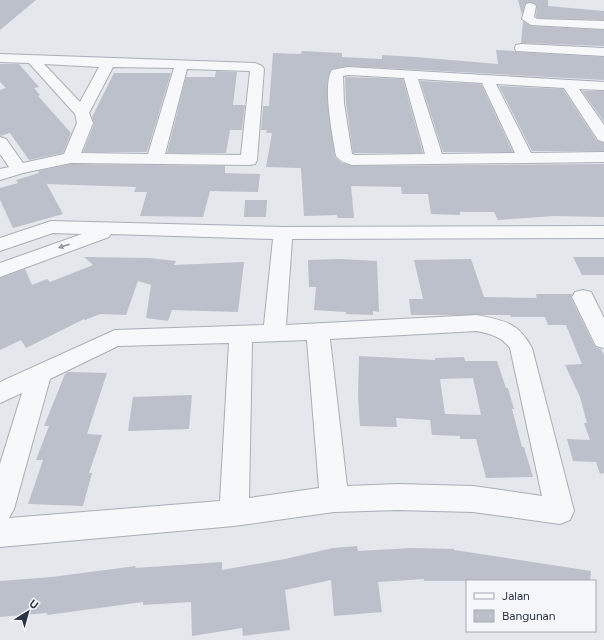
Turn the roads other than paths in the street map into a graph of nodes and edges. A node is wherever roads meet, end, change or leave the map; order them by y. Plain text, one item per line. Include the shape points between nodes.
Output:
1 (530, 6) dead end
2 (591, 11) dead end
3 (598, 25) edge
4 (521, 48) dead end
5 (604, 52) edge
6 (0, 58) edge
7 (33, 60) junction
8 (108, 63) junction
9 (182, 64) junction
10 (410, 74) junction
11 (487, 79) junction
12 (569, 84) junction
13 (604, 86) edge
14 (82, 113) junction
15 (604, 137) edge
16 (0, 142) edge
17 (525, 157) junction
18 (604, 157) edge
19 (71, 158) junction
20 (154, 159) junction
21 (435, 159) junction
22 (19, 169) junction
23 (0, 174) edge
24 (114, 229) junction
25 (604, 232) edge
26 (283, 233) junction
27 (0, 245) edge
28 (0, 270) edge
29 (583, 297) dead end
30 (318, 332) junction
31 (274, 333) junction
32 (241, 334) junction
33 (604, 340) edge
34 (40, 374) junction
35 (0, 392) edge
36 (334, 499) junction
37 (0, 509) edge
38 (234, 513) junction
39 (0, 534) edge

1 - 3 street via 528,18 532,21
2 - 3 street
4 - 5 street
6 - 7 street
7 - 8 street
7 - 14 street
8 - 9 street
8 - 14 street
9 - 20 street
9 - 20 street via 250,66 257,69 249,160
10 - 11 street
10 - 21 street
10 - 21 street via 348,71 337,73 337,98 344,156 352,160
11 - 12 street
11 - 17 street
12 - 13 street
12 - 15 street
14 - 19 street via 85,123
16 - 22 street
17 - 18 street
17 - 21 street
19 - 20 street
19 - 22 street
22 - 23 street
24 - 26 street
24 - 27 street via 51,227
24 -> 28 street
25 - 26 street
26 - 31 street
29 - 33 street
30 - 31 street
30 - 36 street
30 - 36 street via 477,323 507,331 517,339 521,348 560,511 473,499
31 - 32 street
32 - 34 street via 115,338
32 - 38 street
34 - 35 street
34 - 37 street
36 - 38 street
38 - 39 street

